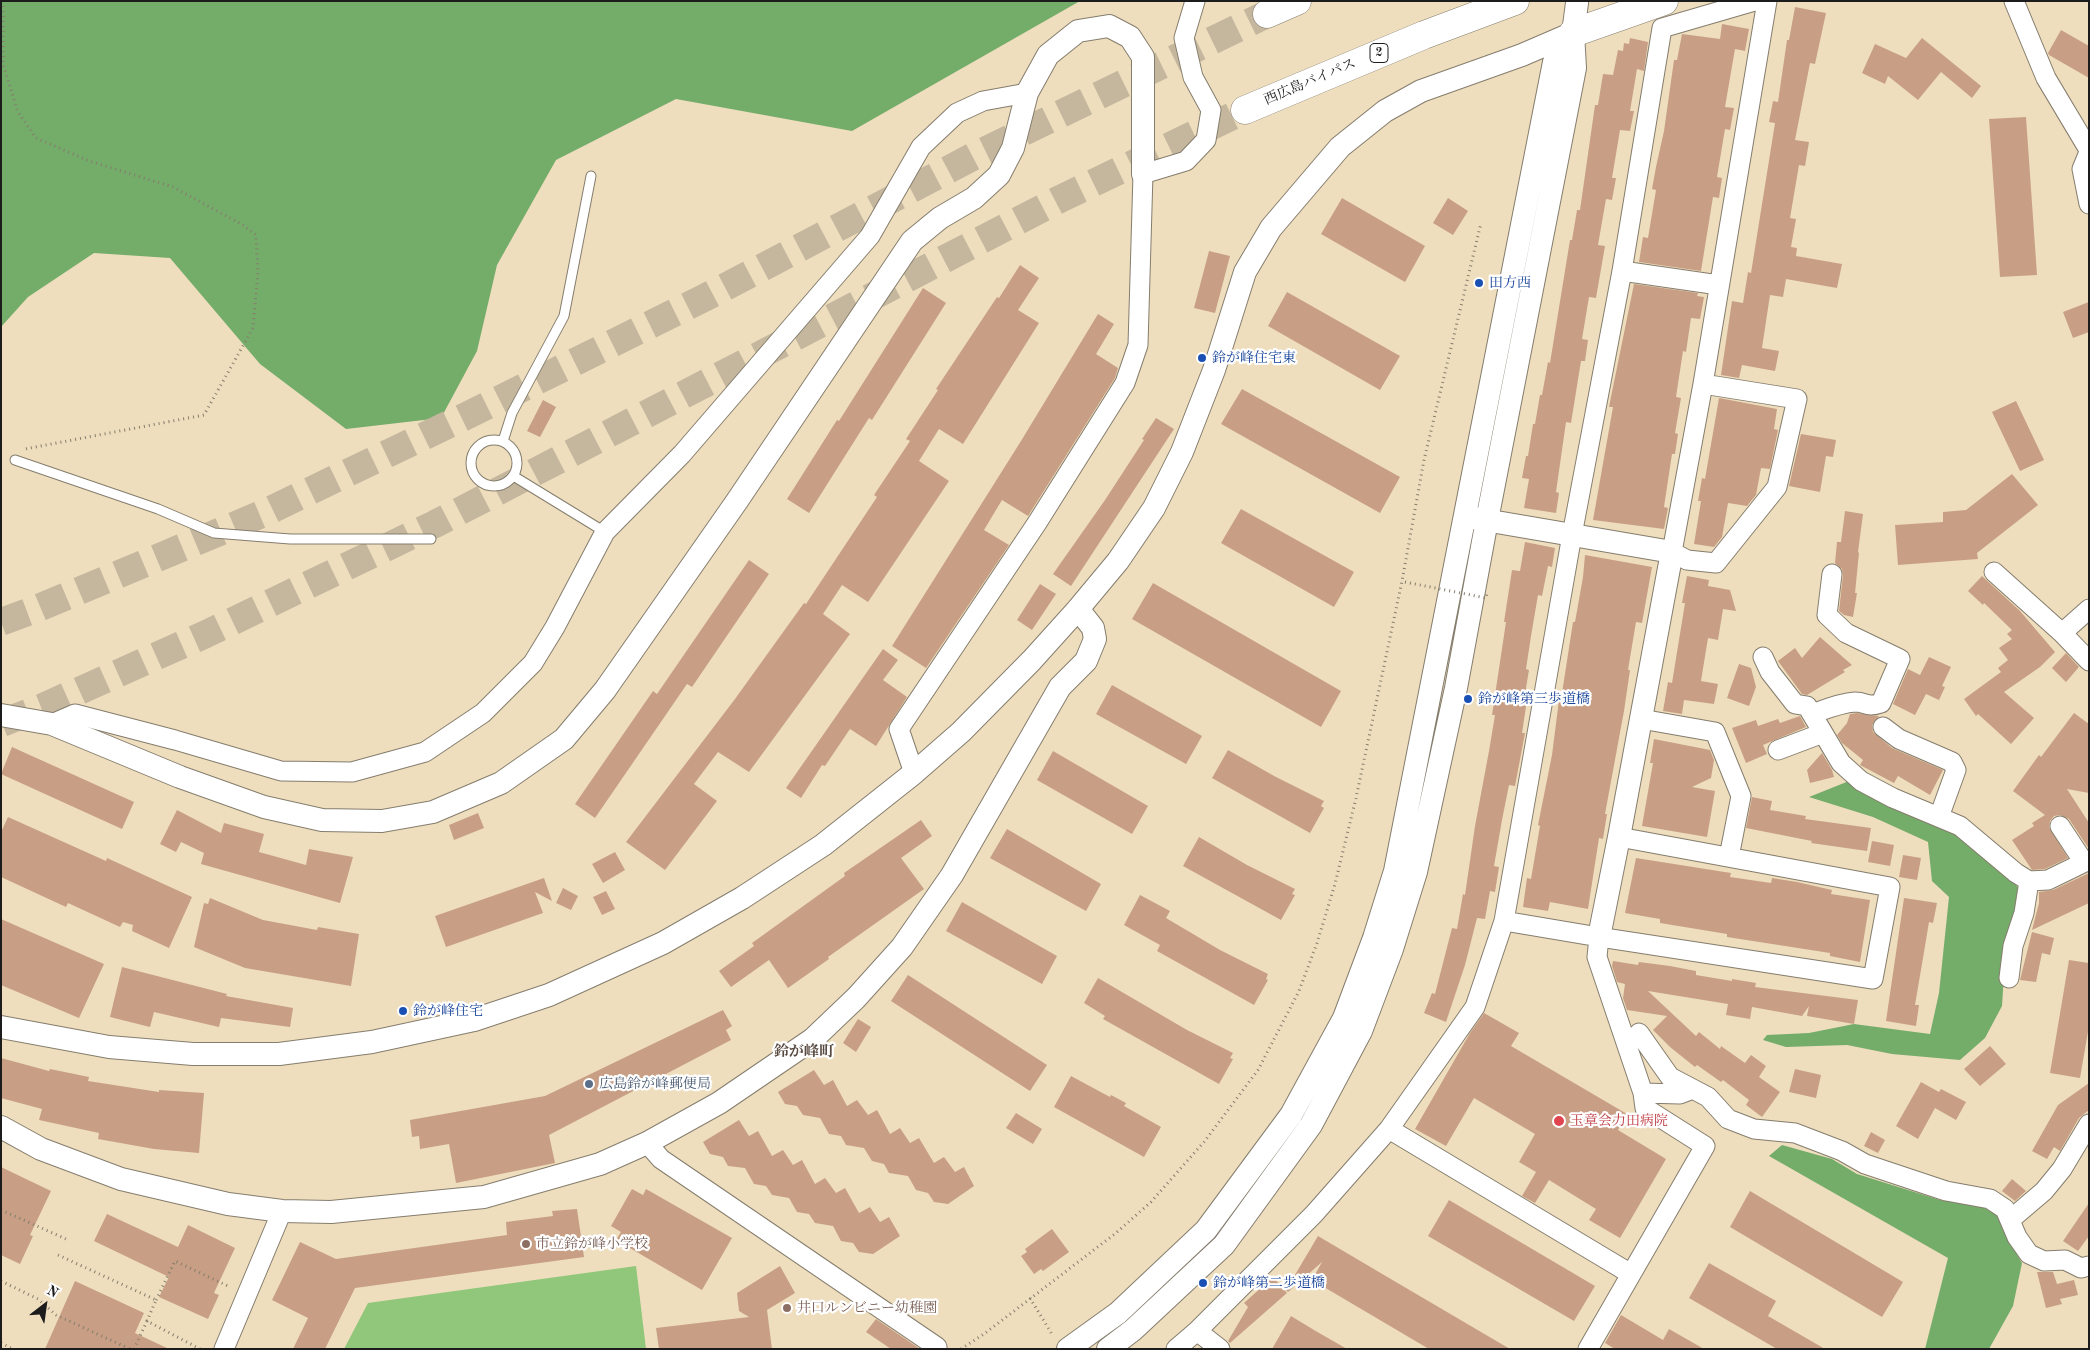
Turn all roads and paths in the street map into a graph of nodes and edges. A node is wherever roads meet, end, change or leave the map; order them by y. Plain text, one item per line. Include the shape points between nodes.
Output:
1 (3, 1) edge
2 (1195, 1) edge
3 (1297, 1) edge
4 (1515, 1) edge
5 (1664, 1) edge
6 (1755, 1) edge
7 (1767, 1) edge
8 (2014, 1) edge
9 (1578, 2) dead end
10 (1267, 14) tunnel mouth
11 (1573, 32) junction
12 (1028, 93) junction
13 (1245, 110) tunnel mouth
14 (2089, 151) edge
15 (1143, 174) junction
16 (591, 176) dead end
17 (2089, 204) edge
18 (1481, 223) dead end
19 (1622, 271) junction
20 (1719, 286) junction
21 (1703, 384) junction
22 (503, 441) junction
23 (16, 460) joint
24 (515, 477) junction
25 (1476, 518) junction
26 (604, 532) junction
27 (1572, 535) junction
28 (431, 539) dead end
29 (1672, 552) junction
30 (1994, 572) dead end
31 (1832, 574) dead end
32 (1404, 582) junction
33 (1487, 593) dead end
34 (1078, 609) junction
35 (2089, 609) edge
36 (2062, 632) junction
37 (1763, 656) dead end
38 (2089, 661) edge
39 (1812, 714) junction
40 (1, 715) edge
41 (1642, 719) junction
42 (52, 724) junction
43 (1883, 727) dead end
44 (1824, 733) junction
45 (1778, 750) dead end
46 (914, 773) junction
47 (1939, 817) junction
48 (2060, 826) dead end
49 (1620, 837) junction
50 (1729, 858) junction
51 (2086, 861) edge
52 (2029, 881) junction
53 (1504, 921) junction
54 (1598, 938) junction
55 (2009, 978) dead end
56 (1, 1027) edge
57 (1639, 1033) dead end
58 (1692, 1089) junction
59 (1642, 1093) junction
60 (2089, 1124) edge
61 (1, 1127) edge
62 (1389, 1129) junction
63 (647, 1143) junction
64 (1, 1210) edge
65 (282, 1210) junction
66 (2010, 1220) junction
67 (66, 1238) dead end
68 (58, 1255) dead end
69 (2089, 1266) edge
70 (1631, 1274) junction
71 (1, 1281) edge
72 (247, 1296) junction
73 (1030, 1298) junction
74 (156, 1300) junction
75 (147, 1321) junction
76 (1046, 1325) dead end
77 (1197, 1331) junction
78 (1, 1343) edge
79 (937, 1347) dead end
80 (13, 1349) edge
81 (132, 1349) edge
82 (200, 1349) edge
83 (224, 1349) edge
84 (961, 1349) edge
85 (1068, 1349) edge
86 (1108, 1349) edge
87 (1176, 1349) edge
88 (1220, 1349) edge
89 (1588, 1349) edge

1 - 23 path via 3,64 18,112 36,138 89,161 173,187 243,225 256,235 258,272 253,328 204,415 18,450
2 - 15 street via 1184,38 1194,76 1211,110 1206,140 1186,161
3 - 10 highway
4 - 13 highway, 西広島バイパス / 2 via 1424,35
5 - 11 highway
6 - 19 street via 1662,28
7 - 20 street
8 - 14 street via 2046,78
9 - 11 street
11 - 25 street via 1575,68
11 - 34 street via 1522,55 1421,91 1385,111 1340,148 1321,169 1271,228 1245,272 1214,370 1182,452 1154,508 1118,561
12 - 15 street via 1048,55 1078,31 1109,26 1130,36 1143,57
12 - 26 street via 984,101 957,113 921,147 870,236 682,454
12 - 42 street via 1013,148 999,175 974,198 940,218 912,241 605,690 564,739 501,783 432,812 382,821 322,820 264,807 180,777
14 - 17 street via 2082,169
15 - 46 street via 1138,345 1125,383 1037,523 899,728
16 - 22 lane via 564,316 512,413
18 - 32 path via 1424,460
19 - 20 street
19 - 27 street
20 - 21 street
21 - 29 street
21 - 29 street via 1797,399 1777,487 1716,563 1687,560
22 - 24 lane via 517,456
22 - 24 lane via 486,440 472,454 471,472 487,486 502,486
23 - 28 lane via 158,509 214,533 290,539
24 - 26 lane
25 - 27 street
25 - 85 street via 1395,871 1344,1018 1291,1116 1206,1230 1118,1313
25 - 86 street via 1456,688 1416,872 1361,1031 1311,1125 1224,1244 1133,1330
26 - 42 street via 533,663 483,713 425,752 352,772 281,771 75,714
27 - 29 street
27 - 53 street
29 - 41 street
30 - 36 street
31 - 39 street via 1828,615 1846,633 1900,660 1882,703 1871,707 1856,702
32 - 33 path, bridge via 1486,598
32 - 73 path via 1336,884 1299,991 1258,1070 1204,1142 1151,1202 1116,1233
34 - 46 street via 961,732
34 - 63 street via 1093,628 1095,640 1086,661 1060,687 952,874 902,946 856,998 813,1039 718,1103
35 - 36 street
36 - 38 street
37 - 39 street via 1770,672 1795,704 1807,706
39 - 44 street
40 - 42 street
41 - 49 street
41 - 50 street via 1715,732 1742,796
43 - 47 street via 1899,739 1952,762 1956,770
44 - 45 street
44 - 47 street via 1841,763 1861,782
46 - 56 street via 823,845 742,898 663,943 549,995 474,1020 372,1042 279,1054 193,1054 109,1047
47 - 52 street via 1960,826 2016,874
48 - 51 street
49 - 50 street
49 - 54 street
50 - 54 street via 1890,887 1873,979
51 - 52 street via 2048,880
52 - 55 street via 2024,913 2013,946
53 - 54 street
53 - 62 street via 1476,1007
54 - 59 street via 1597,957
57 - 58 street via 1670,1077
58 - 59 street via 1680,1094
58 - 66 street via 1708,1097 1728,1119 1754,1129 1795,1133 1842,1151 1865,1164 1946,1191 1990,1199 2005,1209
59 - 70 street via 1645,1108 1705,1146
60 - 66 street via 2062,1169 2044,1191
61 - 65 street via 41,1149 121,1179 228,1204
62 - 70 street
62 - 77 street via 1314,1214
63 - 65 street via 600,1164 484,1197 331,1212
63 - 79 street via 661,1159
64 - 67 path
65 - 72 street
66 - 69 street via 2029,1254 2044,1260 2065,1260 2081,1268
68 - 74 path
70 - 89 street
71 - 81 path via 38,1299 56,1314
72 - 74 path via 175,1261
72 - 83 street
73 - 76 path
73 - 84 path
74 - 75 path
75 - 81 path
75 - 82 path
77 - 87 street
77 - 88 street
78 - 80 path

